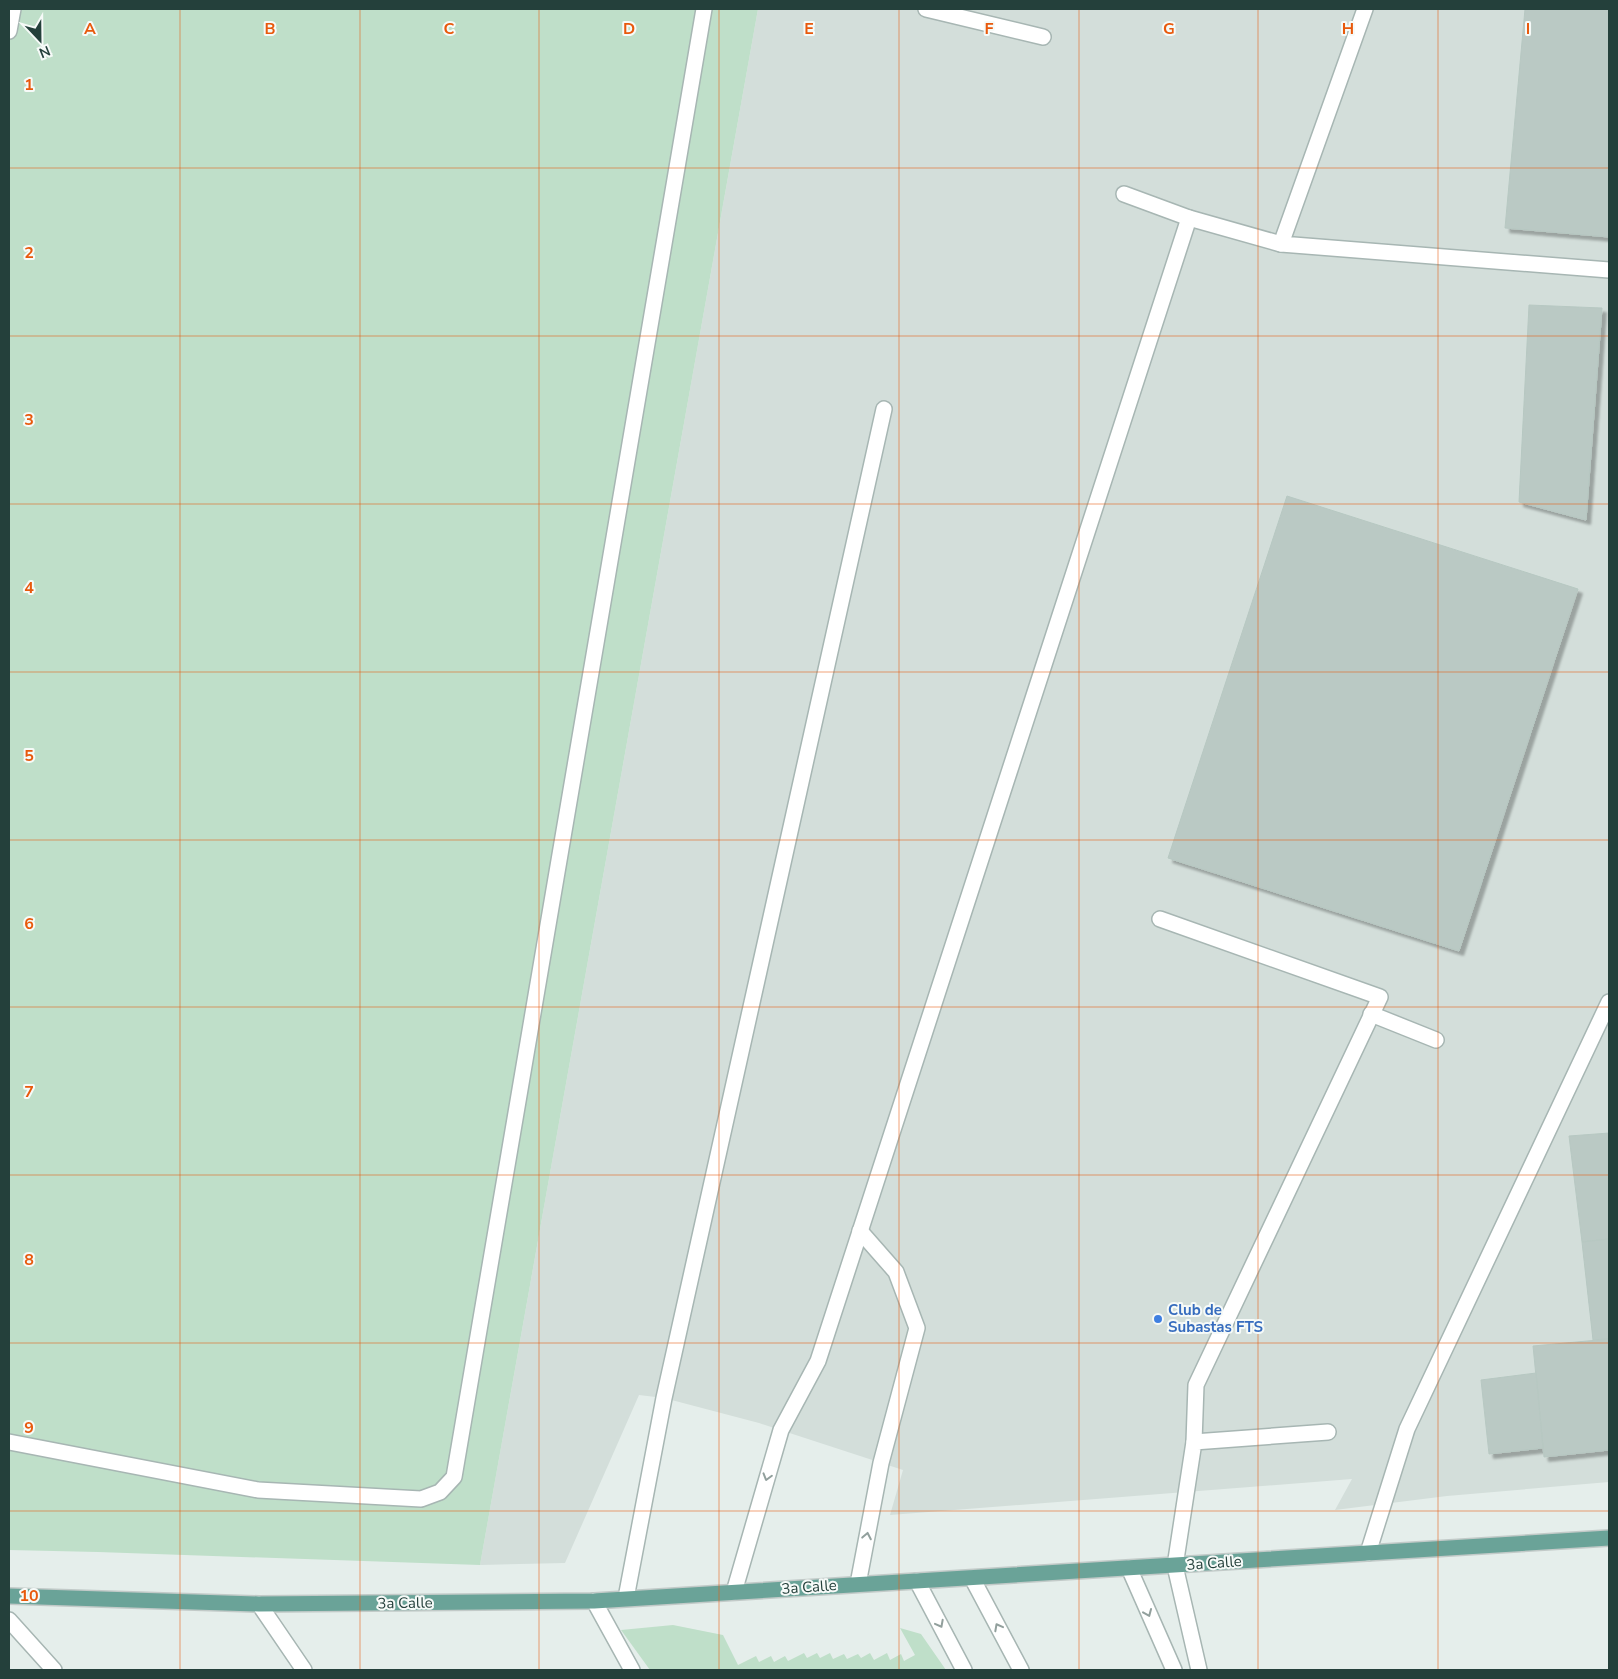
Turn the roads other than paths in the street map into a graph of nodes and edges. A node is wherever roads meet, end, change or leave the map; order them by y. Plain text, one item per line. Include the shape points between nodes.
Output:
1 (13, 9) edge
2 (704, 9) edge
3 (926, 9) edge
4 (1365, 9) edge
5 (9, 31) edge
6 (1043, 37) dead end
7 (1124, 194) dead end
8 (1188, 218) junction
9 (1281, 244) junction
10 (1609, 270) edge
11 (884, 409) dead end
12 (1160, 919) dead end
13 (1609, 1002) edge
14 (1371, 1014) junction
15 (1436, 1040) dead end
16 (860, 1231) junction
17 (1328, 1432) dead end
18 (9, 1442) edge
19 (1194, 1442) junction
20 (1609, 1538) edge
21 (1368, 1553) junction
22 (1175, 1566) junction
23 (1129, 1568) junction
24 (972, 1578) junction
25 (917, 1581) junction
26 (858, 1584) junction
27 (734, 1592) junction
28 (9, 1596) edge
29 (626, 1598) junction
30 (594, 1601) junction
31 (259, 1604) junction
32 (9, 1620) edge
33 (54, 1670) edge
34 (304, 1670) edge
35 (632, 1670) edge
36 (964, 1670) edge
37 (1021, 1670) edge
38 (1174, 1670) edge
39 (1199, 1670) edge

1 - 5 street
2 - 18 street via 454,1477 440,1492 421,1500 258,1490
3 - 6 street
4 - 9 street
7 - 8 street
8 - 9 street
8 - 16 street
9 - 10 street
11 - 29 street via 664,1398
12 - 14 street via 1380,997
13 - 21 street via 1407,1429
14 - 15 street
14 - 19 street via 1196,1384
26 -> 16 street via 882,1463 917,1328 896,1272
16 -> 27 street via 818,1361 781,1430
17 - 19 street
19 - 22 street
20 - 21 main road, 3a Calle
21 - 22 main road, 3a Calle
22 - 23 main road, 3a Calle
22 - 39 street
23 - 24 main road, 3a Calle
23 -> 38 street
24 - 25 main road, 3a Calle
37 -> 24 street
25 - 26 main road, 3a Calle
25 -> 36 street
26 - 27 main road, 3a Calle
27 - 29 main road, 3a Calle
28 - 31 main road, 3a Calle
29 - 30 main road, 3a Calle
30 - 31 main road, 3a Calle
30 - 35 street
31 - 34 street
32 - 33 street

